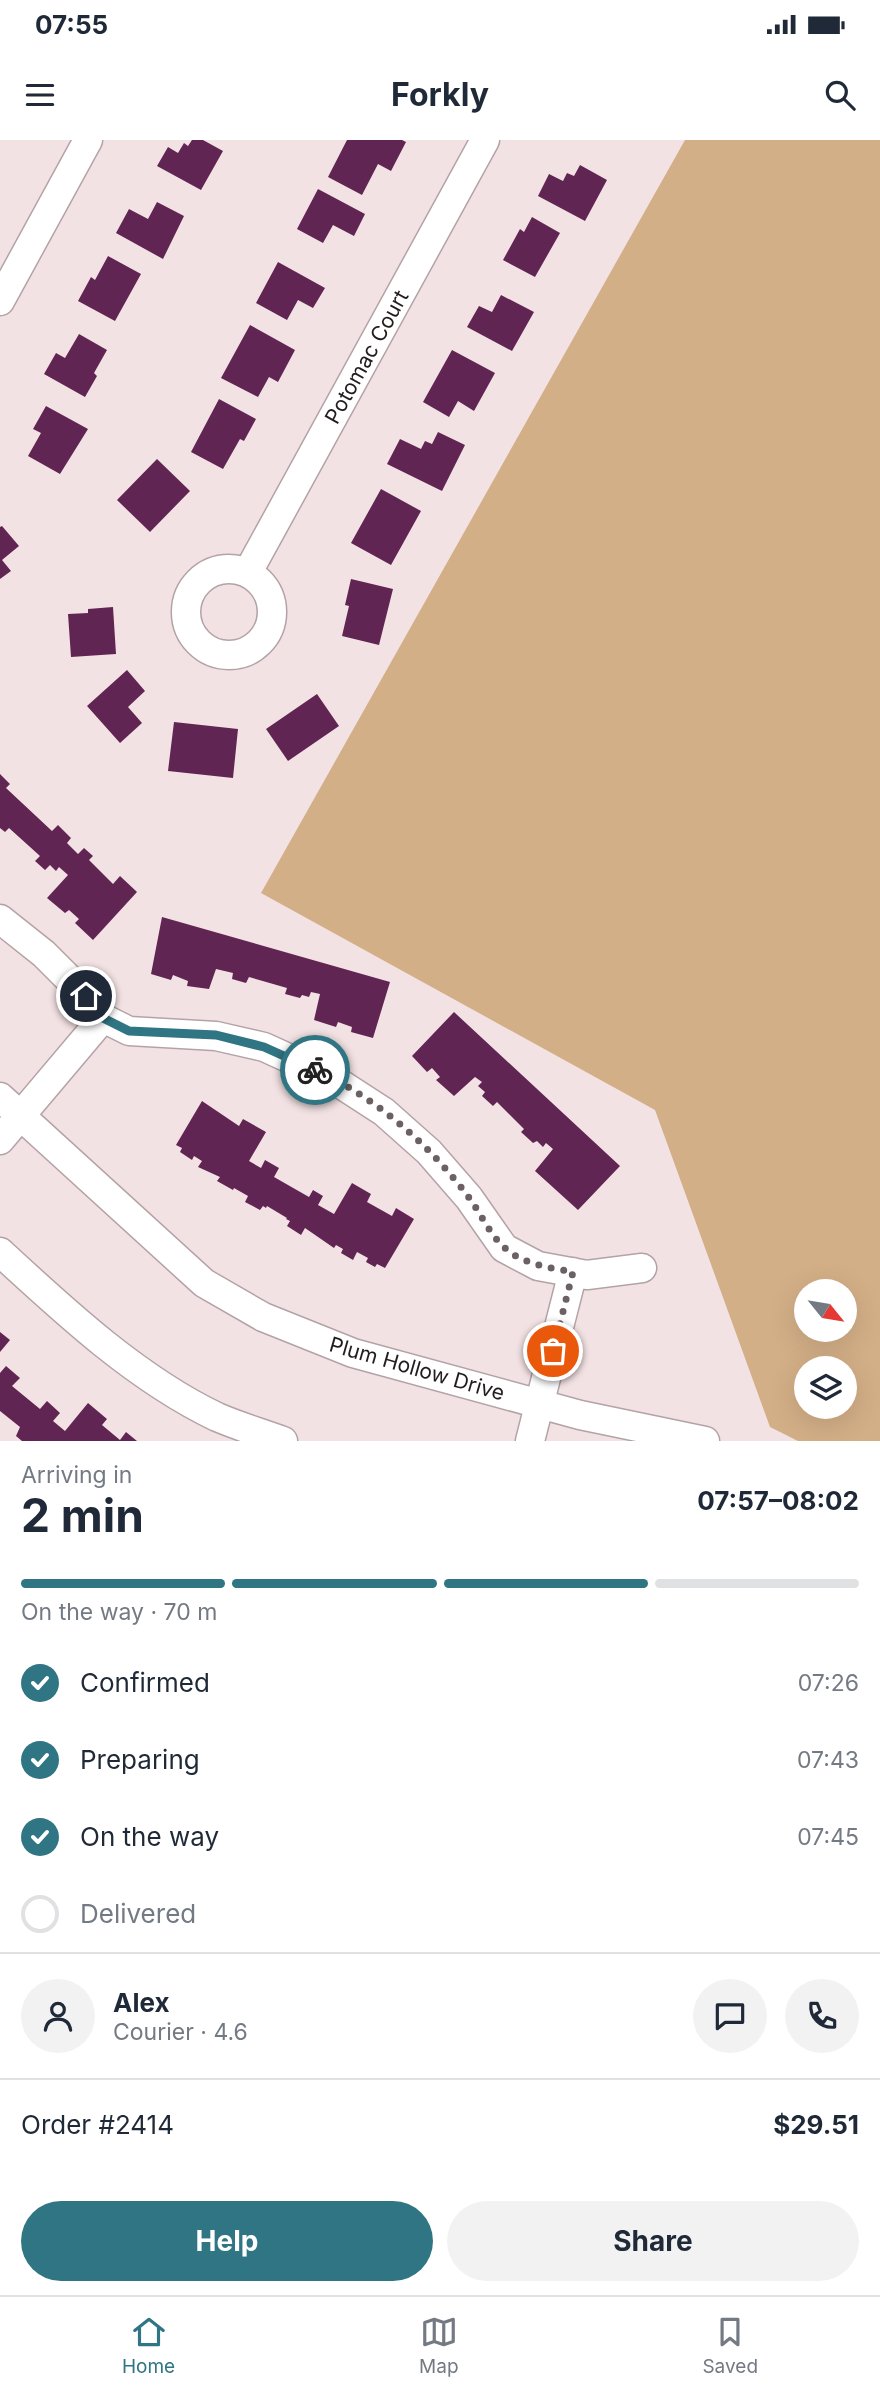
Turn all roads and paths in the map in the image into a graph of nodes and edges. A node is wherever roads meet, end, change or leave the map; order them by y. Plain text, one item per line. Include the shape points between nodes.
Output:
1 (88, 140) edge
2 (485, 140) edge
3 (0, 301) edge
4 (248, 572) dead end
5 (0, 919) edge
6 (103, 1018) junction
7 (10, 1106) edge
8 (0, 1140) edge
9 (0, 1252) edge
10 (642, 1268) dead end
11 (573, 1272) junction
12 (539, 1404) junction
13 (283, 1441) edge
14 (530, 1441) edge
15 (705, 1441) edge

1 - 3 street
2 - 4 street, Potomac Court
5 - 6 street via 44,954
6 - 7 street
6 - 11 street via 129,1031 216,1035 264,1047 331,1077 384,1112 429,1152 470,1198 504,1248 538,1266
7 - 8 street
7 - 12 street, Plum Hollow Drive via 204,1283 262,1317 353,1353
9 - 13 street via 111,1348 166,1387 217,1417
10 - 11 street via 587,1275
11 - 12 street
12 - 14 street
12 - 15 street, Plum Hollow Drive

